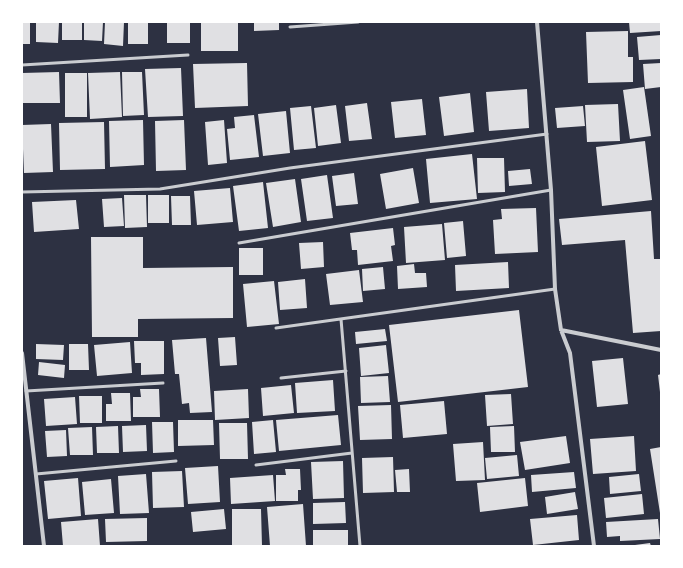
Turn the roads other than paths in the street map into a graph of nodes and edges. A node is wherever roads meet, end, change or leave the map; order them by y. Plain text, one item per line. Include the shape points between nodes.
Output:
1 (358, 22) edge
2 (537, 22) edge
3 (290, 27) dead end
4 (188, 55) dead end
5 (22, 65) edge
6 (547, 134) junction
7 (551, 190) junction
8 (22, 192) edge
9 (239, 243) dead end
10 (556, 289) junction
11 (342, 319) junction
12 (276, 328) dead end
13 (561, 330) junction
14 (661, 350) edge
15 (22, 353) edge
16 (346, 371) junction
17 (281, 378) dead end
18 (163, 383) dead end
19 (26, 391) junction
20 (352, 453) junction
21 (176, 461) dead end
22 (256, 465) dead end
23 (36, 474) junction
24 (44, 546) edge
25 (360, 546) edge
26 (594, 546) edge

1 - 3 lane
2 - 6 street
4 - 5 lane
6 - 7 street
6 - 8 lane via 290,168 160,189
7 - 9 lane
7 - 10 street
10 - 11 lane
10 - 13 street
11 - 12 lane
11 - 16 lane
13 - 14 street
13 - 26 street via 570,353
15 - 19 street
16 - 17 lane
16 - 20 lane
18 - 19 lane
19 - 23 street
20 - 22 lane
20 - 25 lane
21 - 23 lane
23 - 24 street

